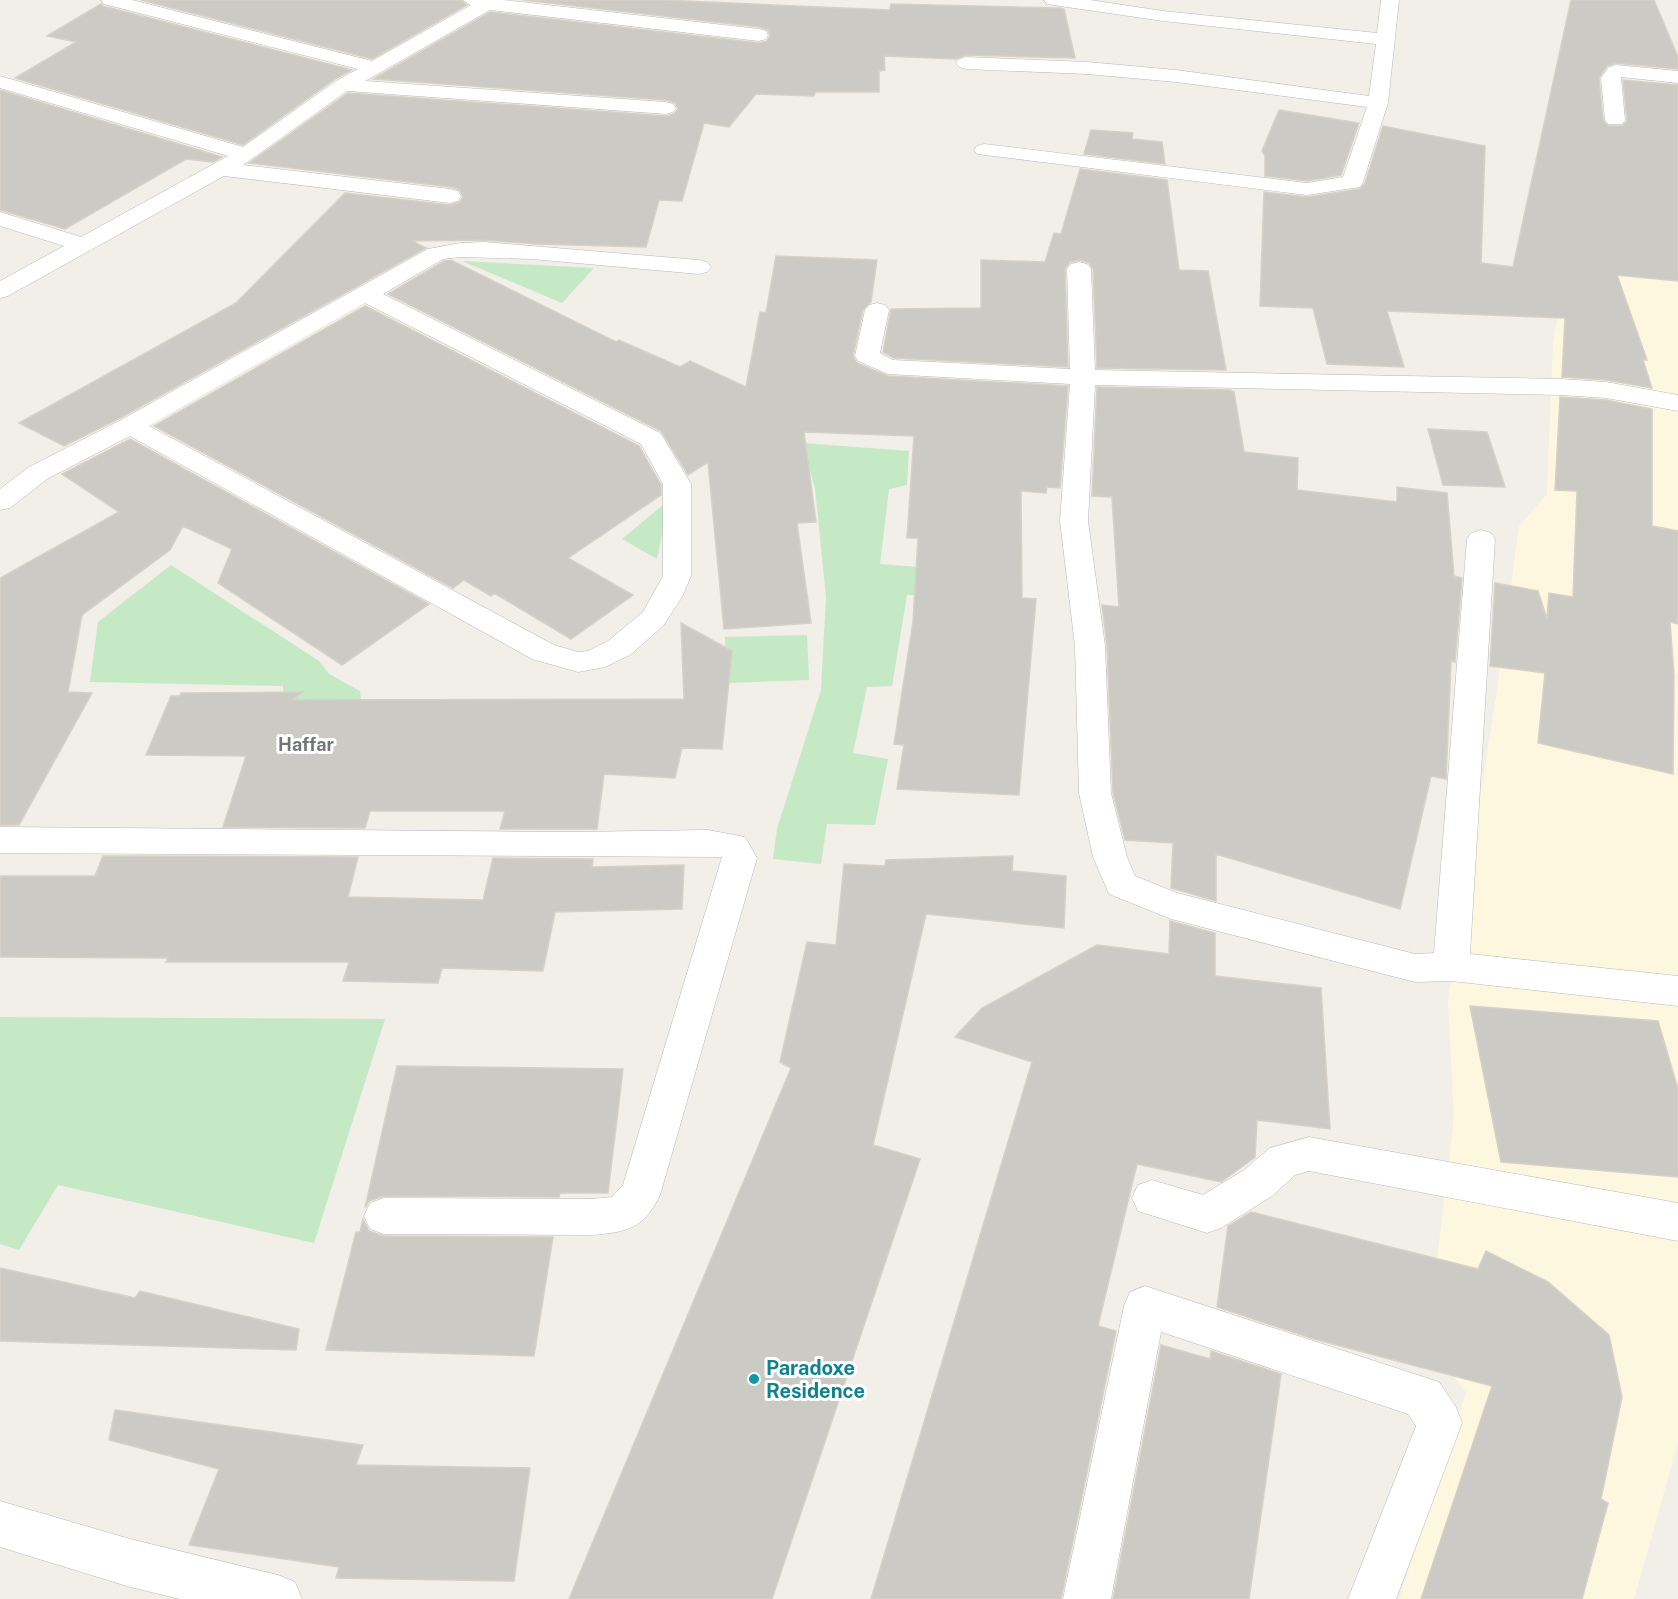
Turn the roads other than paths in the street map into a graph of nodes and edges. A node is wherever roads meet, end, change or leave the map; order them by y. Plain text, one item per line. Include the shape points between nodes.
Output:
1 (110, 0) edge
2 (1053, 0) edge
3 (1390, 0) edge
4 (484, 1) edge
5 (759, 35) dead end
6 (1385, 39) junction
7 (966, 63) dead end
8 (375, 68) junction
9 (1678, 77) edge
10 (0, 82) edge
11 (343, 85) junction
12 (1378, 103) junction
13 (666, 108) dead end
14 (1616, 120) dead end
15 (984, 150) dead end
16 (246, 155) junction
17 (221, 169) junction
18 (450, 196) dead end
19 (0, 219) edge
20 (83, 244) junction
21 (699, 267) dead end
22 (1079, 268) dead end
23 (0, 291) edge
24 (365, 294) junction
25 (877, 310) dead end
26 (1083, 377) junction
27 (1678, 403) edge
28 (130, 426) junction
29 (0, 502) edge
30 (1481, 539) dead end
31 (0, 840) edge
32 (1451, 967) junction
33 (1678, 991) edge
34 (1152, 1198) dead end
35 (384, 1216) dead end
36 (1678, 1222) edge
37 (0, 1524) edge
38 (278, 1599) edge
39 (1087, 1599) edge
40 (1372, 1599) edge

1 - 8 street
2 - 6 street via 1163,16
3 - 6 street
4 - 5 street
4 - 8 street
6 - 12 street
7 - 12 street via 1176,76
8 - 11 street
9 - 14 street via 1616,71 1611,78
10 - 16 street
11 - 13 street
11 - 16 street
12 - 15 street via 1352,182 1307,189
16 - 17 street
17 - 18 street
17 - 20 street
19 - 20 street
20 - 23 street
21 - 24 street via 582,255 452,250 436,254
22 - 26 street
24 - 28 street
24 - 28 street via 651,439 677,484 678,576 653,619 619,648 594,660 578,662 543,652
25 - 26 street via 867,356 888,367
26 - 27 street via 1562,387 1606,390
26 - 32 street via 1074,521 1090,646 1095,793 1121,885 1171,905 1415,968
28 - 29 street via 38,473
30 - 32 street
31 - 35 street via 733,846 740,858 640,1195 628,1208 622,1214 592,1217
32 - 33 street
34 - 36 street via 1207,1215 1258,1183 1284,1160 1309,1154
37 - 38 street via 130,1563
39 - 40 street via 1145,1306 1423,1397 1440,1423

